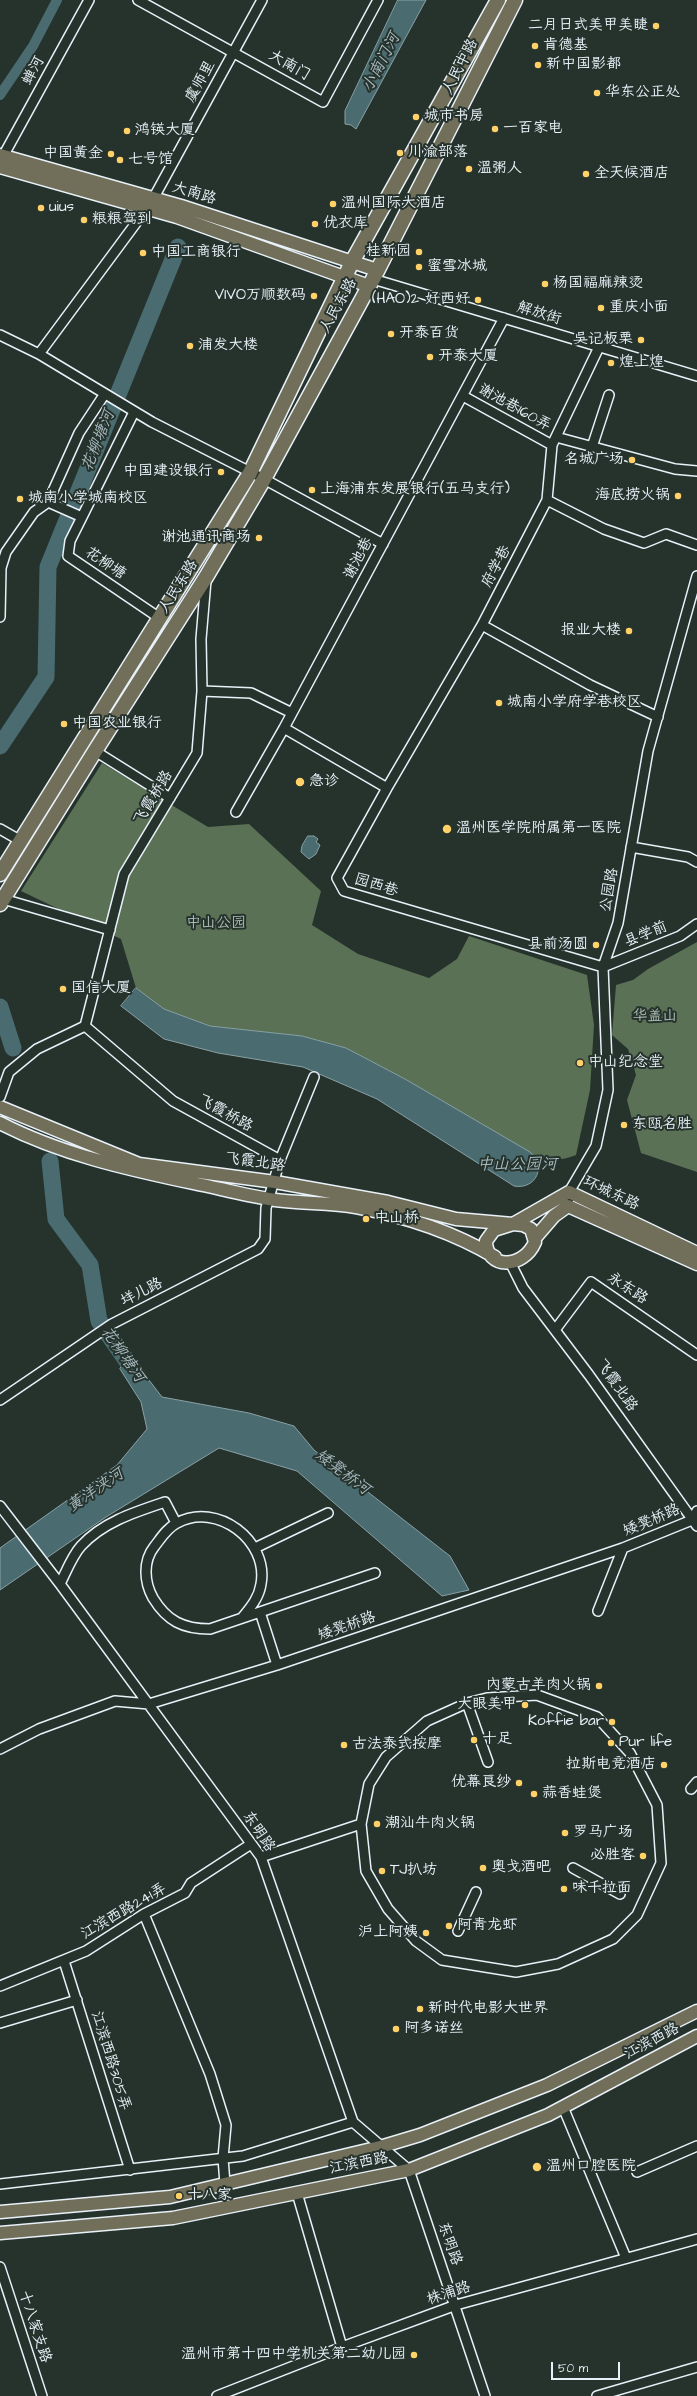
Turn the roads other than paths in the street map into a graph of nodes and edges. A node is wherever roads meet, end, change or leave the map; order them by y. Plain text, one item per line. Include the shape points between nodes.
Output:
1 (89, 0) edge
2 (138, 0) edge
3 (262, 0) edge
4 (378, 0) edge
5 (498, 0) edge
6 (514, 0) edge
7 (234, 51) junction
8 (1, 160) edge
9 (153, 199) junction
10 (179, 212) junction
11 (203, 220) junction
12 (136, 223) dead end
13 (352, 262) junction
14 (344, 277) junction
15 (373, 278) junction
16 (504, 318) junction
17 (0, 336) edge
18 (599, 347) junction
19 (39, 354) junction
20 (697, 376) edge
21 (104, 395) junction
22 (609, 395) dead end
23 (463, 396) junction
24 (134, 412) junction
25 (554, 441) junction
26 (592, 447) junction
27 (697, 471) edge
28 (250, 473) junction
29 (264, 479) junction
30 (547, 500) junction
31 (48, 502) junction
32 (80, 516) junction
33 (383, 544) junction
34 (697, 545) edge
35 (1, 568) edge
36 (697, 576) edge
37 (206, 577) junction
38 (694, 601) edge
39 (0, 617) edge
40 (161, 620) junction
41 (482, 625) junction
42 (202, 691) junction
43 (292, 713) junction
44 (658, 717) junction
45 (284, 728) junction
46 (95, 751) junction
47 (387, 788) junction
48 (170, 798) junction
49 (236, 812) dead end
50 (0, 828) edge
51 (21, 841) junction
52 (631, 847) junction
53 (697, 862) edge
54 (0, 874) edge
55 (2, 901) edge
56 (697, 924) edge
57 (110, 930) junction
58 (603, 967) junction
59 (85, 1026) junction
60 (314, 1077) dead end
61 (0, 1097) edge
62 (0, 1107) edge
63 (0, 1123) edge
64 (280, 1160) junction
65 (275, 1182) junction
66 (569, 1192) junction
67 (270, 1199) junction
68 (568, 1206) junction
69 (513, 1224) junction
70 (535, 1238) junction
71 (697, 1252) edge
72 (494, 1258) junction
73 (511, 1264) junction
74 (697, 1264) edge
75 (555, 1330) junction
76 (697, 1355) edge
77 (0, 1400) edge
78 (0, 1506) edge
79 (697, 1511) edge
80 (328, 1513) dead end
81 (176, 1523) junction
82 (694, 1523) edge
83 (255, 1548) junction
84 (623, 1548) junction
85 (375, 1573) dead end
86 (60, 1584) junction
87 (598, 1611) dead end
88 (260, 1612) junction
89 (242, 1618) junction
90 (277, 1665) junction
91 (467, 1703) junction
92 (149, 1704) junction
93 (0, 1749) edge
94 (488, 1762) dead end
95 (361, 1824) junction
96 (251, 1844) junction
97 (261, 1857) junction
98 (573, 1868) dead end
99 (476, 1892) dead end
100 (620, 1894) dead end
101 (144, 1914) junction
102 (458, 1931) dead end
103 (64, 1961) junction
104 (0, 1986) edge
105 (77, 2000) junction
106 (697, 2011) edge
107 (0, 2023) edge
108 (697, 2036) edge
109 (563, 2107) junction
110 (353, 2122) junction
111 (697, 2146) edge
112 (380, 2147) junction
113 (224, 2158) junction
114 (130, 2170) junction
115 (409, 2170) junction
116 (637, 2172) dead end
117 (0, 2184) edge
118 (225, 2184) junction
119 (296, 2193) junction
120 (0, 2212) edge
121 (0, 2233) edge
122 (697, 2239) edge
123 (626, 2258) junction
124 (0, 2267) edge
125 (456, 2305) junction
126 (342, 2347) junction
127 (697, 2367) edge
128 (42, 2396) edge
129 (217, 2396) edge
130 (485, 2396) edge
131 (597, 2396) edge

1 - 8 street, 蝉河
2 - 7 street, 大南门
3 - 7 street, 虞师里
4 - 7 street, 大南门 via 323,102
5 - 13 highway, 人民中路
6 - 15 highway, 人民中路
7 - 9 street, 虞师里
8 - 9 main road, 大南路
8 - 10 main road, 大南路
9 - 10 main road, 大南路
10 - 11 main road, 大南路
11 - 13 main road, 大南路
11 - 14 main road, 大南路
12 - 19 street
13 - 14 highway, 人民东路
13 - 15 main road, 大南路
14 - 15 main road, 大南路
14 - 28 highway, 人民东路
15 - 16 street, 解放街
15 - 29 highway, 人民东路
16 - 18 street, 解放街
16 - 23 street, 谢池巷
17 - 19 street
18 - 20 street, 解放街
18 - 25 street, 府学巷
19 - 21 street
21 - 24 street
21 - 31 street via 79,432
22 - 26 street
23 - 25 street, 谢池巷160弄
23 - 33 street, 谢池巷
24 - 28 street
24 - 32 street, 花柳塘
25 - 26 street, 谢池巷160弄
25 - 30 street, 府学巷
26 - 27 street, 谢池巷160弄 via 675,469
28 - 29 street
28 - 40 highway, 人民东路
29 - 33 street
29 - 37 highway, 人民东路
30 - 34 street via 604,529 644,543 666,534
30 - 41 street, 府学巷
31 - 32 street
31 - 35 street via 34,512 6,552
32 - 40 street, 花柳塘 via 70,541 68,556
33 - 43 street, 谢池巷
35 - 39 street
36 - 38 street, 公园路
37 - 42 street, 飞霞桥路 via 201,639
37 - 46 highway, 人民东路
38 - 44 street, 公园路
40 - 51 highway, 人民东路
41 - 44 street via 590,685
41 - 47 street, 府学巷
42 - 43 street via 251,693
42 - 48 street, 飞霞桥路 via 197,753
43 - 45 street, 谢池巷
44 - 52 street, 公园路 via 648,751
45 - 47 street
45 - 49 street, 谢池巷
46 - 48 street
46 - 55 highway, 人民东路
47 - 58 street, 园西巷 via 338,878 344,891
48 - 57 street, 飞霞桥路 via 124,874
50 - 51 street
51 - 54 highway, 人民东路
52 - 53 street via 688,857
52 - 58 street, 公园路 via 618,923
55 - 57 street
56 - 58 street, 县学前 via 680,936
57 - 59 street, 飞霞桥路
58 - 66 street, 公园路 via 608,1090 596,1146
59 - 61 street via 37,1049 9,1072
59 - 64 street, 飞霞桥路 via 173,1101
60 - 64 street
62 - 65 main road, 飞霞北路 via 139,1164
63 - 67 main road, 飞霞北路 via 49,1144 101,1161
64 - 65 street
65 - 67 street
65 - 69 main road, 飞霞北路 via 388,1202 456,1219
66 - 68 street, 公园路
66 - 69 main road, 环城东路
66 - 71 main road, 环城东路
67 - 72 main road, 飞霞北路 via 356,1207 409,1220 472,1244
67 - 77 street, 垟儿路 via 266,1208 264,1239 258,1249 112,1324
68 - 70 main road, 环城东路 via 554,1216
68 - 74 main road, 环城东路
69 - 70 main road, 飞霞北路 via 527,1226
69 - 72 main road via 499,1228 488,1237 488,1250
70 - 73 main road via 529,1253
72 - 73 main road, 飞霞北路
73 - 75 street, 飞霞北路 via 523,1288
75 - 76 street, 永东路 via 591,1282
75 - 82 street, 飞霞北路
78 - 86 street, 东明路
79 - 82 street, 矮凳桥路
80 - 83 street
81 - 83 street via 204,1517 222,1520 242,1532
81 - 86 street via 165,1502 126,1515 92,1536 80,1547
81 - 89 street via 165,1532 149,1553 145,1571 150,1593 162,1612 177,1623 192,1629 210,1629
82 - 84 street, 矮凳桥路
83 - 89 street via 261,1561 261,1584 254,1603
84 - 87 street
84 - 90 street, 矮凳桥路
85 - 88 street
86 - 92 street, 东明路
88 - 89 street
88 - 90 street
90 - 92 street, 矮凳桥路
91 - 94 street
91 - 95 street via 427,1721 386,1757 369,1784
91 - 95 street via 487,1698 537,1695 597,1717 630,1752 657,1805 661,1863 637,1915 613,1939 558,1964 516,1972 442,1960 416,1942 388,1909 366,1872
92 - 93 street, 矮凳桥路 via 115,1701 39,1729
92 - 96 street, 东明路
95 - 97 street
96 - 97 street, 东明路
96 - 101 street, 江滨西路241弄 via 190,1883 185,1893
97 - 110 street, 东明路
98 - 100 street
99 - 102 street
101 - 103 street, 江滨西路241弄 via 86,1951
101 - 113 street via 210,2074 226,2125
103 - 104 street, 江滨西路241弄
103 - 105 street, 江滨西路305弄
105 - 107 street
105 - 114 street, 江滨西路305弄
106 - 112 main road, 江滨西路 via 547,2085 420,2135
108 - 109 main road, 江滨西路
109 - 115 main road, 江滨西路
109 - 123 street
110 - 112 street, 东明路
110 - 113 street via 243,2156
111 - 116 street
112 - 115 street, 东明路
112 - 118 main road, 江滨西路
113 - 114 street
113 - 118 street
114 - 117 street
115 - 119 main road, 江滨西路
115 - 125 street, 东明路
118 - 120 main road, 江滨西路 via 170,2197
119 - 121 main road, 江滨西路 via 173,2218
119 - 126 street
122 - 123 street, 株浦路
123 - 125 street, 株浦路
124 - 128 street, 十八家支路
125 - 126 street, 株浦路
125 - 130 street, 东明路
126 - 129 street, 株浦路
127 - 131 street

